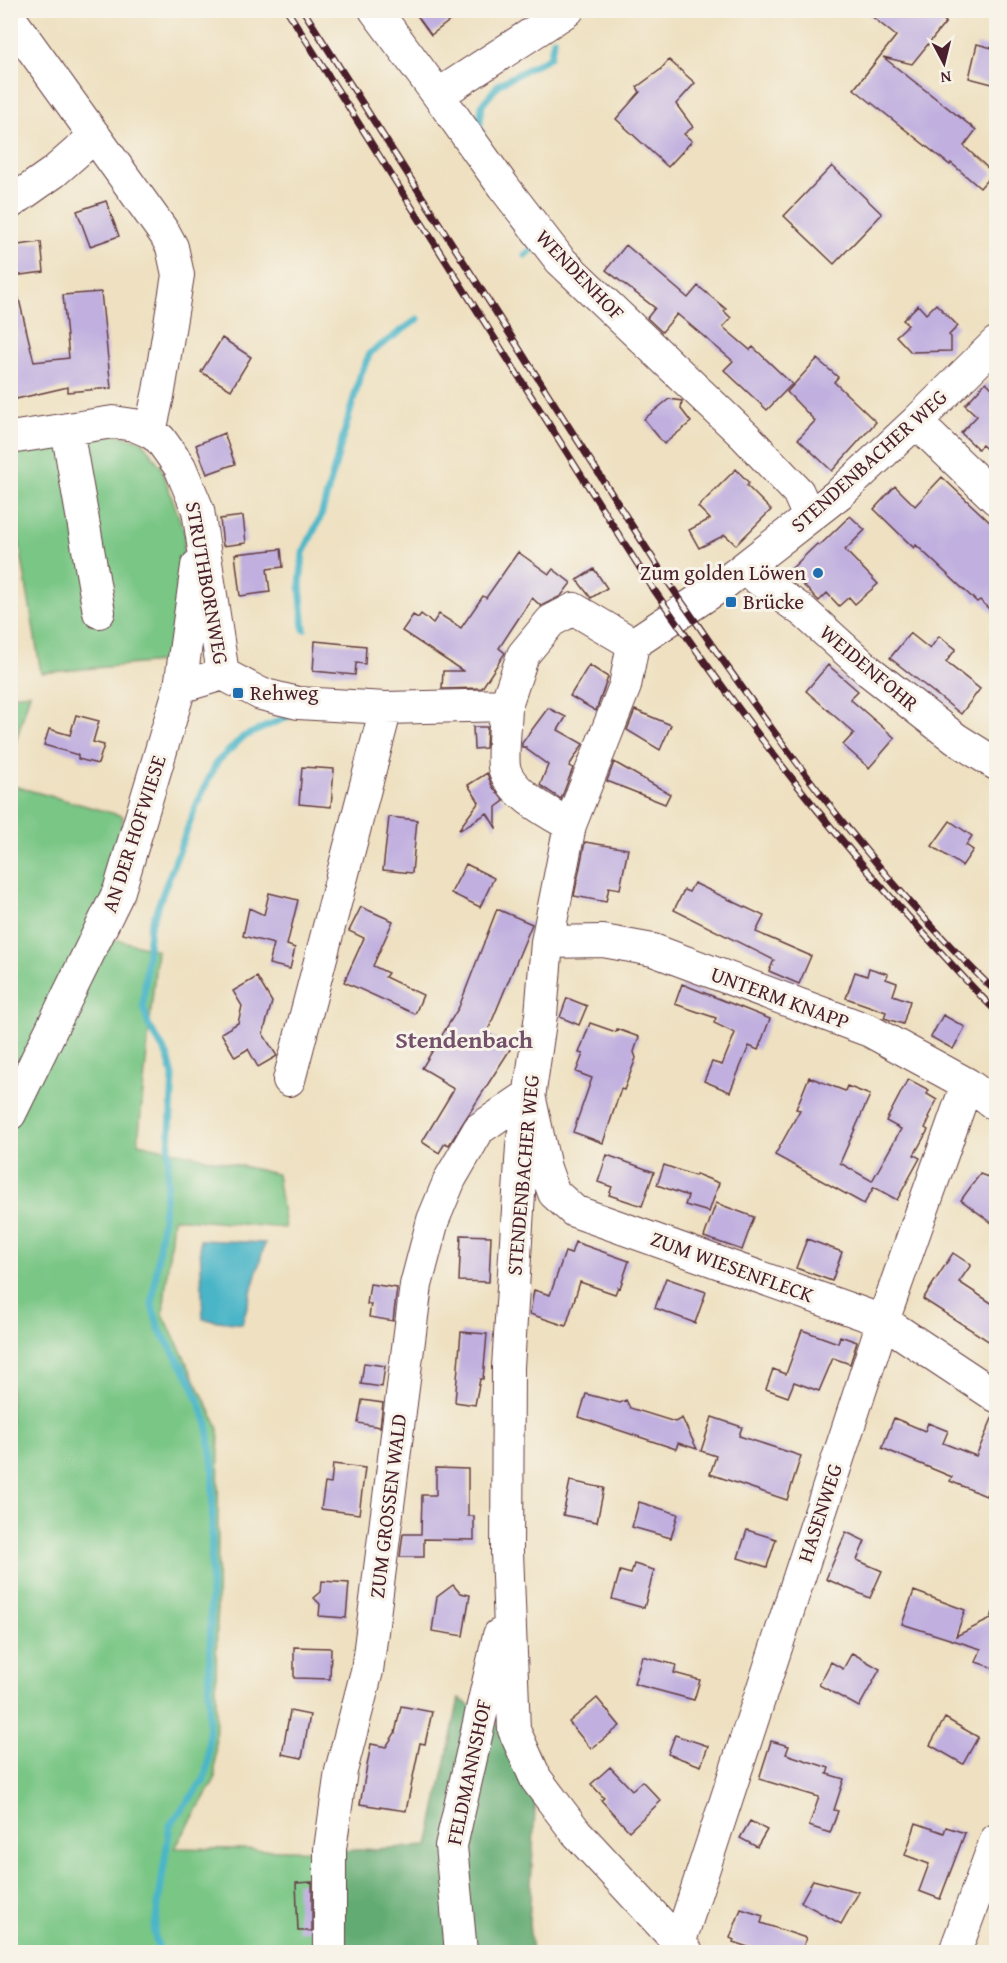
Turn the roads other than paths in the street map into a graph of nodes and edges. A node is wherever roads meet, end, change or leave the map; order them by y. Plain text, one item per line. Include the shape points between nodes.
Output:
1 (375, 10) edge
2 (568, 10) edge
3 (10, 18) edge
4 (438, 95) junction
5 (95, 136) junction
6 (10, 203) edge
7 (996, 343) edge
8 (916, 422) junction
9 (67, 429) junction
10 (150, 432) junction
11 (10, 438) edge
12 (996, 500) edge
13 (809, 517) junction
14 (201, 534) junction
15 (744, 569) junction
16 (99, 612) dead end
17 (633, 644) junction
18 (223, 674) junction
19 (180, 687) junction
20 (506, 705) junction
21 (386, 708) junction
22 (996, 764) edge
23 (570, 825) junction
24 (547, 942) junction
25 (289, 1080) dead end
26 (967, 1084) junction
27 (529, 1095) junction
28 (996, 1105) edge
29 (10, 1114) edge
30 (883, 1321) junction
31 (996, 1396) edge
32 (509, 1593) junction
33 (996, 1840) edge
34 (683, 1948) edge
35 (330, 1953) edge
36 (461, 1953) edge
37 (955, 1953) edge

1 - 4 street, WENDENHOF
2 - 4 street
3 - 5 street
4 - 13 street, WENDENHOF via 560,260 745,436 798,492
5 - 6 street
5 - 10 street via 165,234 176,262 176,297
7 - 8 street, STENDENBACHER WEG
8 - 12 street
8 - 13 street, STENDENBACHER WEG
9 - 10 street, STRUTHBORNWEG via 113,422
9 - 11 street, STRUTHBORNWEG
9 - 16 street
10 - 14 street, STRUTHBORNWEG via 160,439 180,467 198,510
13 - 15 street, STENDENBACHER WEG
14 - 18 street, STRUTHBORNWEG
14 - 19 street, AN DER HOFWIESE
15 - 17 street, STENDENBACHER WEG
15 - 22 street, WEIDENFOHR via 804,612 868,671 956,739
17 - 20 street via 574,609 551,621 523,655
17 - 23 street, STENDENBACHER WEG via 625,686
18 - 19 street
18 - 21 street, STRUTHBORNWEG via 261,694 298,703
19 - 29 street, AN DER HOFWIESE via 120,891
20 - 21 street, STRUTHBORNWEG
20 - 23 street via 504,767 512,783 538,806
21 - 25 street
23 - 24 street, STENDENBACHER WEG
24 - 26 street, UNTERM KNAPP via 603,941 653,950 870,1031
24 - 27 street, STENDENBACHER WEG
26 - 28 street, UNTERM KNAPP
26 - 30 street, HASENWEG
27 - 30 street, ZUM WIESENFLECK via 554,1193 574,1211
27 - 32 street, STENDENBACHER WEG via 522,1146 508,1367
27 - 35 street, ZUM GROSSEN WALD via 479,1129 450,1179 433,1220 416,1285 367,1671 341,1771 330,1849
30 - 31 street, ZUM WIESENFLECK
30 - 34 street, HASENWEG
32 - 34 street, STENDENBACHER WEG via 514,1730 536,1779 576,1832
32 - 36 street, FELDMANNSHOF via 451,1846
33 - 37 street

